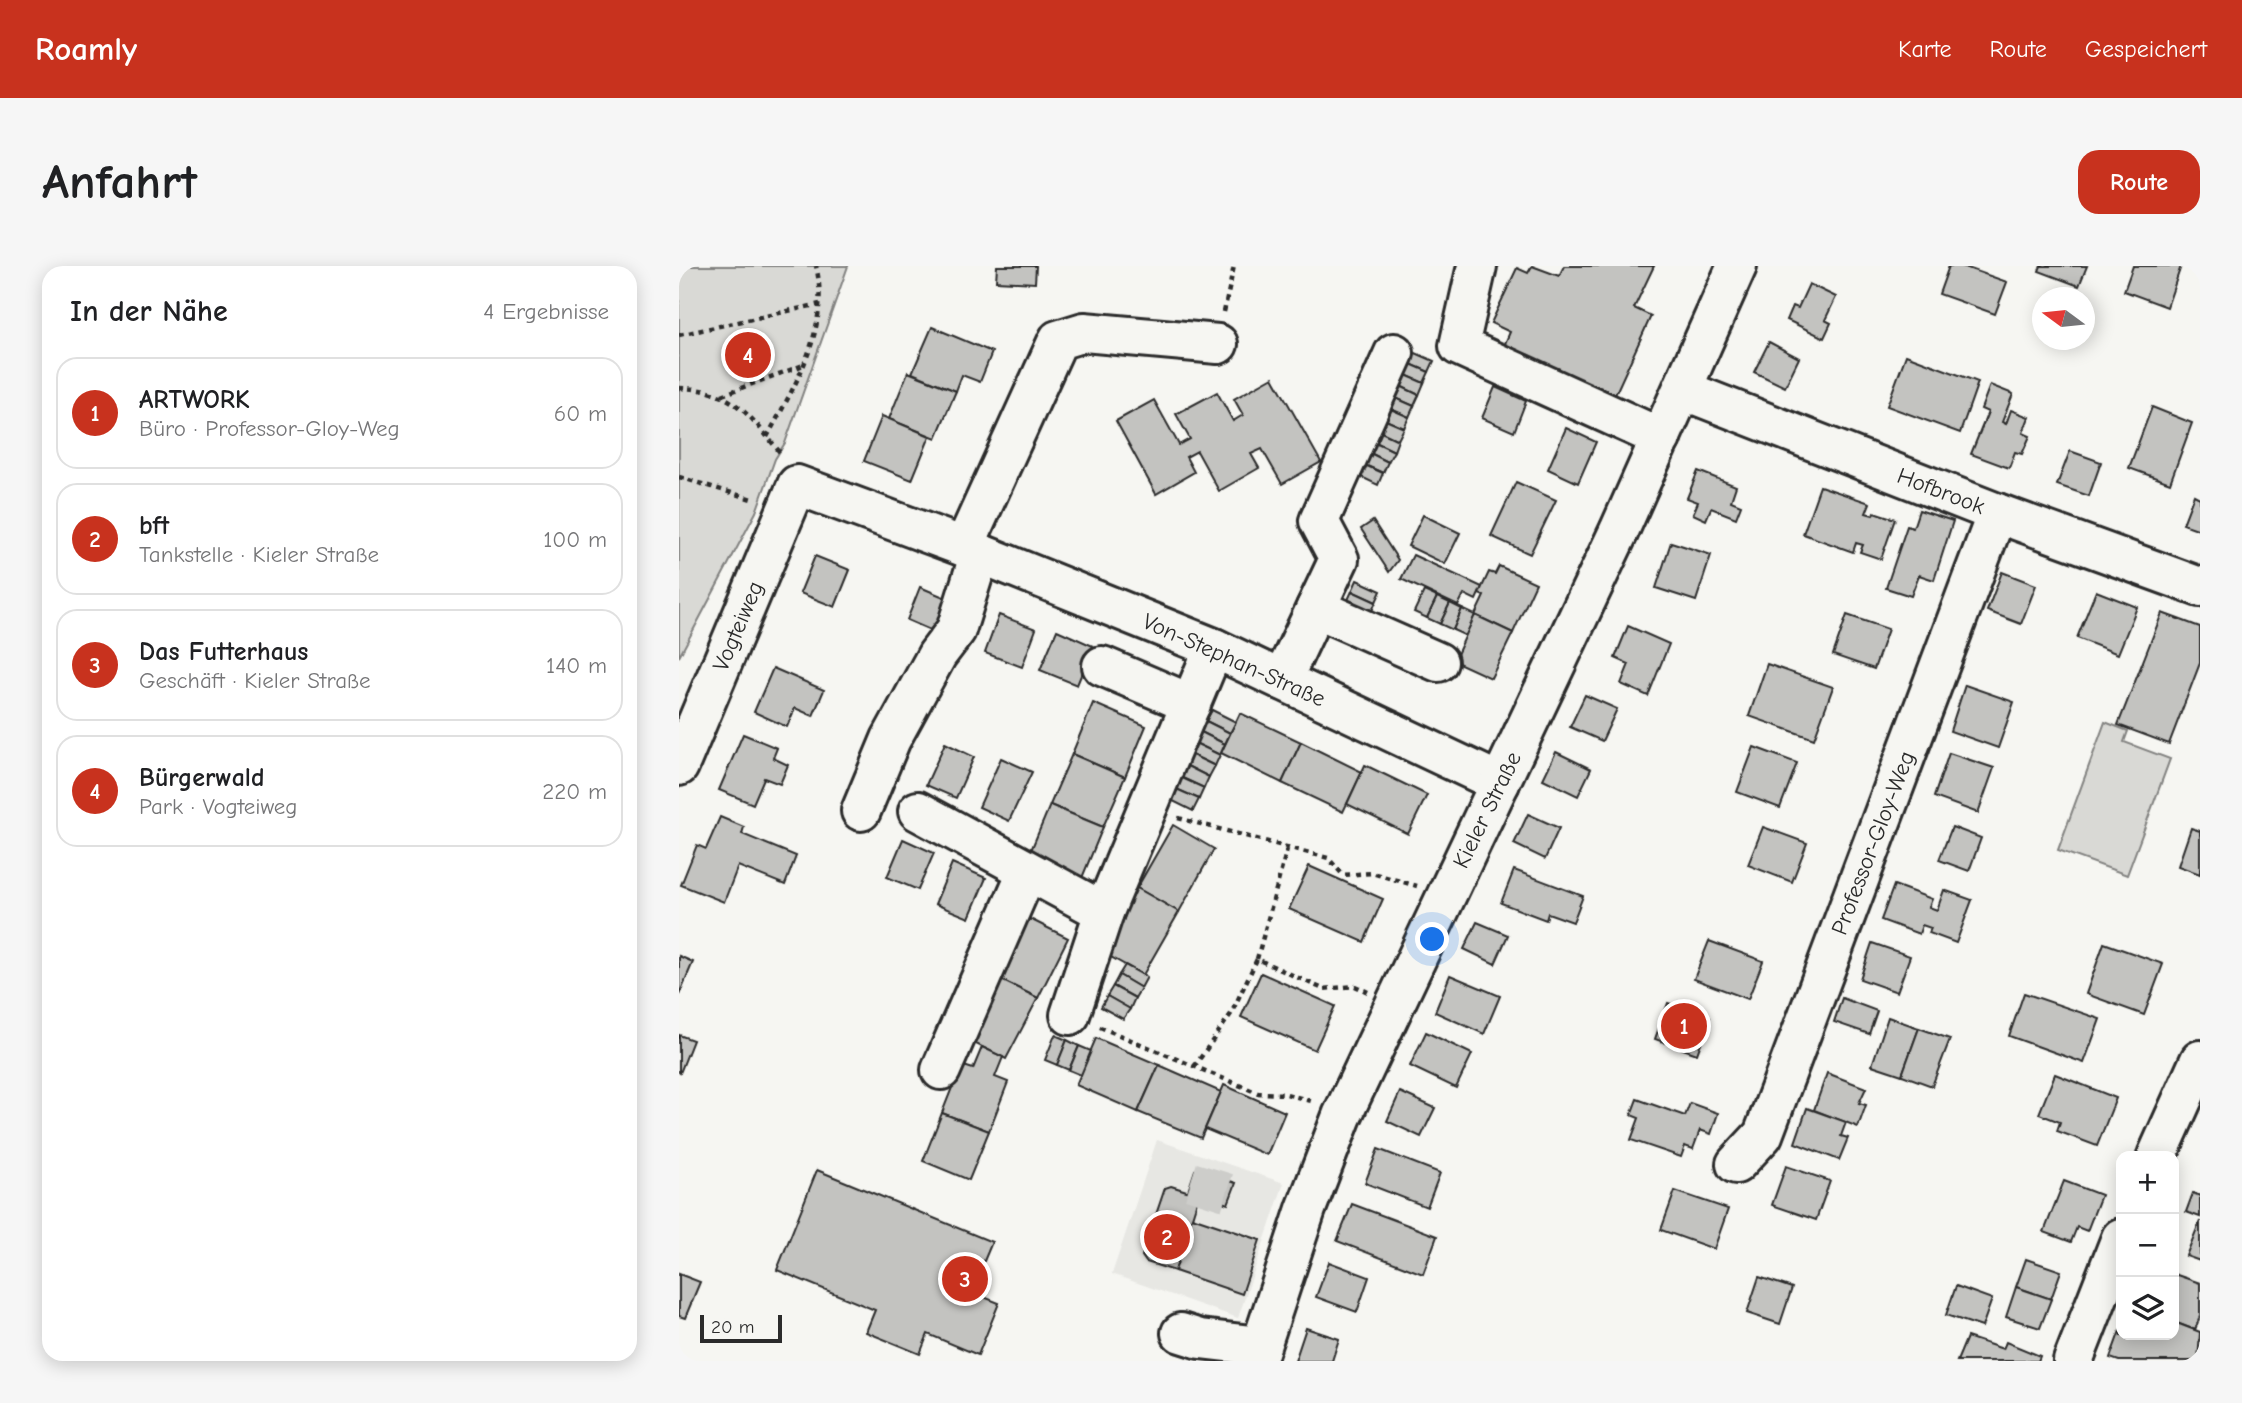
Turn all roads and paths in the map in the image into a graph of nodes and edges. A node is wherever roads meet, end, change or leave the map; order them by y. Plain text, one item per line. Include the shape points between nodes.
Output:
1 (816, 266) edge
2 (1234, 266) edge
3 (1477, 266) edge
4 (1737, 266) edge
5 (820, 304) junction
6 (679, 335) edge
7 (1218, 344) joint
8 (1394, 353) dead end
9 (806, 364) junction
10 (679, 388) edge
11 (1683, 390) junction
12 (722, 395) junction
13 (767, 437) junction
14 (1661, 438) junction
15 (679, 477) edge
16 (792, 498) junction
17 (1997, 513) junction
18 (972, 550) junction
19 (2200, 587) edge
20 (1316, 608) junction
21 (1214, 648) junction
22 (1438, 662) dead end
23 (1102, 666) dead end
24 (1282, 680) junction
25 (1191, 704) junction
26 (679, 766) edge
27 (1500, 783) junction
28 (1147, 809) junction
29 (861, 811) dead end
30 (918, 811) dead end
31 (1287, 849) junction
32 (1027, 872) junction
33 (1444, 898) junction
34 (1104, 912) junction
35 (1257, 959) junction
36 (1394, 1005) junction
37 (1070, 1015) joint
38 (2200, 1060) edge
39 (1193, 1067) junction
40 (941, 1070) dead end
41 (1342, 1116) junction
42 (2159, 1151) edge
43 (1736, 1164) dead end
44 (2116, 1250) edge
45 (1181, 1333) dead end
46 (1258, 1354) edge
47 (2073, 1361) edge

1 - 5 path
2 - 7 path
3 - 14 street via 1459,346
4 - 11 street, Kieler Straße
5 - 6 path
5 - 9 path
7 - 18 street via 1084,332 1058,340
8 - 20 street via 1319,522 1339,559
9 - 12 path
9 - 13 path
10 - 12 path
11 - 14 street, Kieler Straße
11 - 17 street, Hofbrook
12 - 13 path via 738,405
13 - 16 path via 783,457
14 - 27 street, Kieler Straße
15 - 16 path
16 - 18 street, Von-Stephan-Straße
16 - 26 street, Vogteiweg
17 - 19 street, Hofbrook
17 - 43 street, Professor-Gloy-Weg via 1763,1136
18 - 21 street, Von-Stephan-Straße
18 - 29 street via 956,630 937,655 891,739
20 - 22 street
20 - 24 street
21 - 24 street, Von-Stephan-Straße
21 - 25 street
23 - 25 street
24 - 27 street, Von-Stephan-Straße
25 - 28 street
27 - 33 street, Kieler Straße
28 - 31 path
28 - 34 street
30 - 32 street
31 - 33 path via 1328,858 1343,875 1372,873
31 - 35 path
32 - 34 street
32 - 40 street
33 - 36 street, Kieler Straße
34 - 37 street
35 - 36 path via 1324,989 1355,986
35 - 39 path via 1231,1014
36 - 41 street, Kieler Straße
37 - 39 path
38 - 42 street
39 - 41 path via 1258,1093 1308,1099
41 - 46 street, Kieler Straße
44 - 47 street
45 - 46 street

